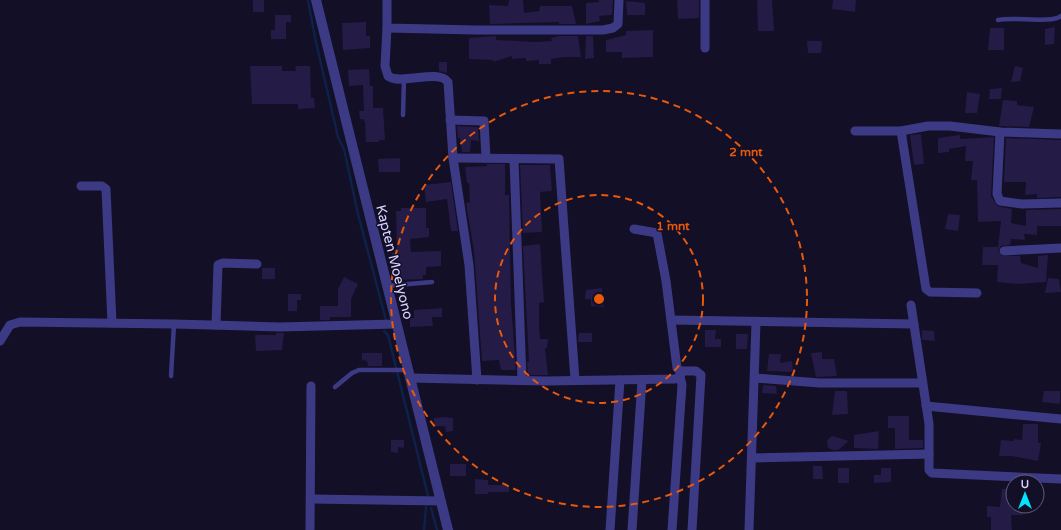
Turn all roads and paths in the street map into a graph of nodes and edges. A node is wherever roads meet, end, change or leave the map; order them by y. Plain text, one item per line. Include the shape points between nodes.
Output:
1 (316, 0) edge
2 (387, 0) edge
3 (618, 0) edge
4 (705, 0) edge
5 (1061, 16) edge
6 (998, 20) dead end
7 (387, 28) junction
8 (705, 48) dead end
9 (404, 78) junction
10 (403, 115) dead end
11 (450, 120) junction
12 (855, 131) dead end
13 (901, 131) junction
14 (1000, 132) junction
15 (1061, 134) edge
16 (453, 158) junction
17 (486, 158) junction
18 (514, 159) junction
19 (81, 186) dead end
20 (1061, 203) edge
21 (634, 229) dead end
22 (1061, 248) edge
23 (1004, 251) dead end
24 (257, 264) dead end
25 (432, 282) dead end
26 (386, 286) junction
27 (977, 293) dead end
28 (911, 306) dead end
29 (671, 320) junction
30 (756, 322) junction
31 (112, 323) junction
32 (174, 324) junction
33 (396, 324) junction
34 (914, 324) junction
35 (216, 325) junction
36 (0, 341) edge
37 (409, 374) junction
38 (681, 374) junction
39 (172, 376) dead end
40 (755, 378) junction
41 (477, 380) junction
42 (522, 380) junction
43 (575, 380) junction
44 (620, 380) junction
45 (642, 380) junction
46 (922, 383) junction
47 (311, 386) dead end
48 (335, 386) dead end
49 (926, 406) junction
50 (1061, 418) edge
51 (929, 454) junction
52 (752, 458) junction
53 (1061, 479) edge
54 (311, 499) junction
55 (440, 501) junction
56 (310, 530) edge
57 (448, 530) edge
58 (610, 530) edge
59 (632, 530) edge
60 (672, 530) edge
61 (692, 530) edge
62 (749, 530) edge

1 - 26 street, Kapten Moelyono
2 - 7 street
3 - 7 street via 618,24 602,30
4 - 8 street
5 - 6 lane via 1053,20
7 - 9 street via 386,72 390,78
9 - 10 lane
9 - 11 street via 446,79 449,87
11 - 16 street
11 - 17 street via 484,121
12 - 13 street
13 - 14 street via 928,126 950,126
13 - 27 street via 926,289 930,292
14 - 15 street
14 - 20 street via 1000,201 1022,204
16 - 17 street
16 - 41 street via 469,265
17 - 18 street
18 - 42 street
18 - 43 street via 560,159
19 - 31 street via 102,186 106,189
21 - 29 street via 657,233
22 - 23 street
24 - 35 street via 218,265
25 - 26 lane
26 - 33 street, Kapten Moelyono
28 - 34 street
29 - 30 street
29 - 38 street via 677,368
30 - 34 street
30 - 40 street
31 - 32 street
31 - 36 street via 12,323
32 - 35 street
32 - 39 lane
33 - 35 street via 280,327
33 - 37 street, Kapten Moelyono
34 - 46 street
37 - 41 street
37 - 48 lane via 359,370
37 - 55 street, Kapten Moelyono
38 - 45 street via 675,379
38 - 60 street
38 - 61 street via 699,372 702,377
40 - 46 street via 820,383
40 - 52 street
41 - 42 street
42 - 43 street
43 - 44 street
44 - 45 street
44 - 58 street
45 - 59 street
46 - 49 street
47 - 54 street
49 - 50 street
49 - 51 street
51 - 52 street
51 - 53 street via 929,470 932,473
52 - 62 street
54 - 55 street
54 - 56 street
55 - 57 street, Kapten Moelyono

